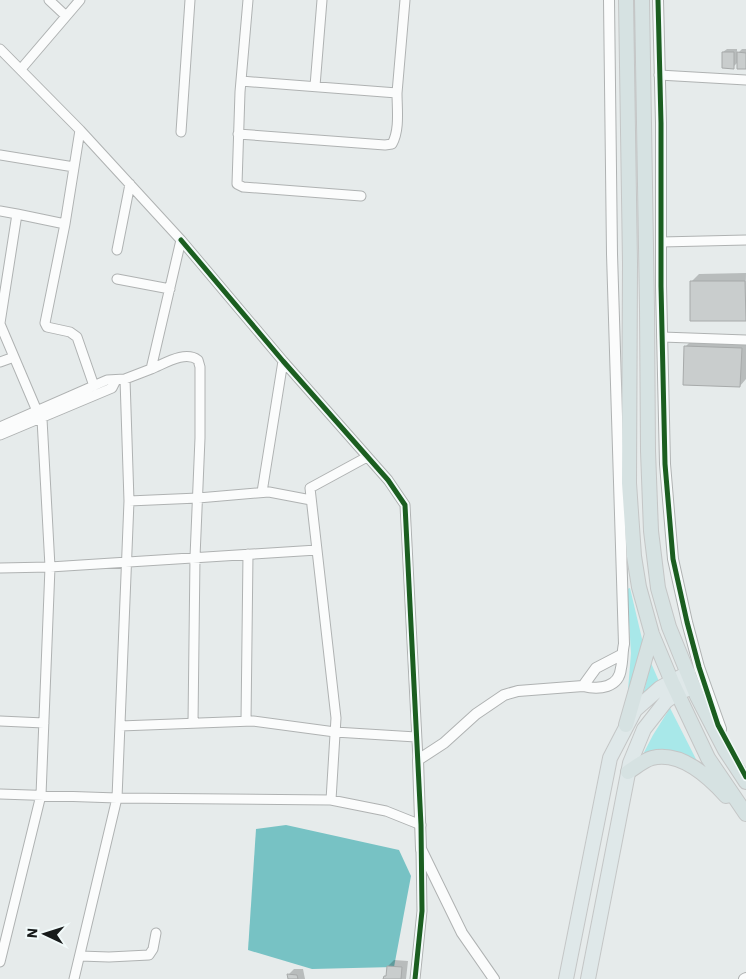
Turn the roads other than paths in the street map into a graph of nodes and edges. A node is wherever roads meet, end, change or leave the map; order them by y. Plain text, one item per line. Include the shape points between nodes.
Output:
1 (49, 0) edge
2 (80, 0) edge
3 (190, 0) edge
4 (248, 0) edge
5 (322, 0) edge
6 (405, 0) edge
7 (609, 0) edge
8 (626, 0) edge
9 (642, 0) edge
10 (658, 0) edge
11 (66, 16) junction
12 (0, 49) edge
13 (21, 69) junction
14 (659, 75) junction
15 (746, 80) edge
16 (241, 82) junction
17 (315, 86) junction
18 (398, 93) junction
19 (80, 130) junction
20 (180, 132) dead end
21 (238, 134) junction
22 (0, 155) edge
23 (74, 167) junction
24 (130, 184) junction
25 (361, 196) dead end
26 (0, 211) edge
27 (17, 214) junction
28 (65, 224) junction
29 (181, 240) junction
30 (746, 240) edge
31 (661, 242) junction
32 (116, 250) dead end
33 (118, 279) dead end
34 (170, 289) junction
35 (0, 324) edge
36 (662, 336) junction
37 (746, 340) edge
38 (14, 357) junction
39 (283, 361) junction
40 (0, 362) edge
41 (151, 369) junction
42 (125, 379) junction
43 (116, 380) junction
44 (94, 386) junction
45 (36, 411) junction
46 (42, 419) junction
47 (0, 427) edge
48 (0, 436) edge
49 (367, 456) junction
50 (262, 492) junction
51 (198, 498) junction
52 (311, 500) junction
53 (129, 501) junction
54 (317, 550) junction
55 (248, 554) junction
56 (195, 557) junction
57 (126, 562) junction
58 (50, 567) junction
59 (0, 568) edge
60 (652, 634) junction
61 (621, 655) junction
62 (688, 673) junction
63 (583, 686) junction
64 (675, 687) junction
65 (694, 687) junction
66 (0, 721) edge
67 (246, 721) junction
68 (44, 723) junction
69 (193, 723) junction
70 (626, 725) junction
71 (120, 726) junction
72 (335, 732) junction
73 (416, 737) junction
74 (418, 760) junction
75 (628, 772) junction
76 (746, 777) edge
77 (746, 782) edge
78 (0, 794) edge
79 (41, 795) junction
80 (117, 798) junction
81 (331, 800) junction
82 (746, 815) edge
83 (421, 825) junction
84 (421, 848) junction
85 (156, 933) dead end
86 (574, 940) junction
87 (595, 943) junction
88 (80, 956) junction
89 (0, 962) edge
90 (74, 979) edge
91 (415, 979) edge
92 (494, 979) edge
93 (566, 979) edge
94 (588, 979) edge

1 - 11 street
2 - 11 street
3 - 20 street
4 - 16 street
5 - 17 street
6 - 18 street
7 - 61 street via 612,254 624,644
8 - 60 highway via 629,483 634,556
9 - 62 highway via 651,531 658,588 669,627
10 - 14 street
11 - 13 street
12 - 13 street
13 - 19 street
14 - 15 street
14 - 31 street
16 - 17 street
16 - 21 street
17 - 18 street
18 - 21 street via 396,138 392,144
19 - 23 street
19 - 24 street
21 - 25 street via 237,184
22 - 23 street
23 - 28 street
24 - 29 street
24 - 32 street
26 - 27 street
27 - 28 street
27 - 35 street
28 - 44 street via 45,323 47,327 70,332 77,337
29 - 34 street
29 - 39 street
30 - 31 street
31 - 36 street
33 - 34 street
34 - 41 street
35 - 38 street
36 - 37 street
36 - 76 street via 665,464 673,559 687,622 718,725
38 - 40 street
38 - 45 street
39 - 49 street
39 - 50 street
41 - 42 street
41 - 51 street via 183,356 198,360
42 - 43 street
42 - 53 street
43 - 44 street
43 - 46 street via 112,388
44 - 45 street
45 - 46 street
45 - 47 street
46 - 48 street
46 - 58 street
49 - 52 street via 310,488
49 - 73 street via 405,504
50 - 51 street
50 - 52 street
51 - 53 street
51 - 56 street
52 - 54 street
53 - 57 street
54 - 55 street
54 - 72 street
55 - 56 street
55 - 67 street
56 - 57 street
56 - 69 street
57 - 58 street
57 - 71 street
58 - 59 street
58 - 68 street
60 - 64 highway
60 - 70 highway
61 - 63 street via 596,668
61 - 63 street via 618,679 601,688
62 - 64 main road
62 - 65 highway
63 - 74 street via 504,695
64 - 65 main road
64 - 70 main road via 653,694 635,710
64 - 75 main road via 644,729
64 - 82 highway via 708,758
65 - 77 highway via 725,750
66 - 68 street
67 - 69 street
67 - 72 street
68 - 79 street
69 - 71 street
70 - 86 main road via 610,758
71 - 80 street
72 - 73 street
72 - 81 street
73 - 74 street
74 - 83 street
75 - 82 highway via 652,758 673,758 693,766
75 - 87 main road
78 - 79 street
79 - 80 street
79 - 89 street
80 - 81 street
80 - 88 street
81 - 83 street via 386,811
83 - 84 street
84 - 91 street via 422,911
84 - 92 street via 462,933
85 - 88 street via 154,949 149,955
86 - 87 main road
86 - 93 main road
87 - 94 main road
88 - 90 street

